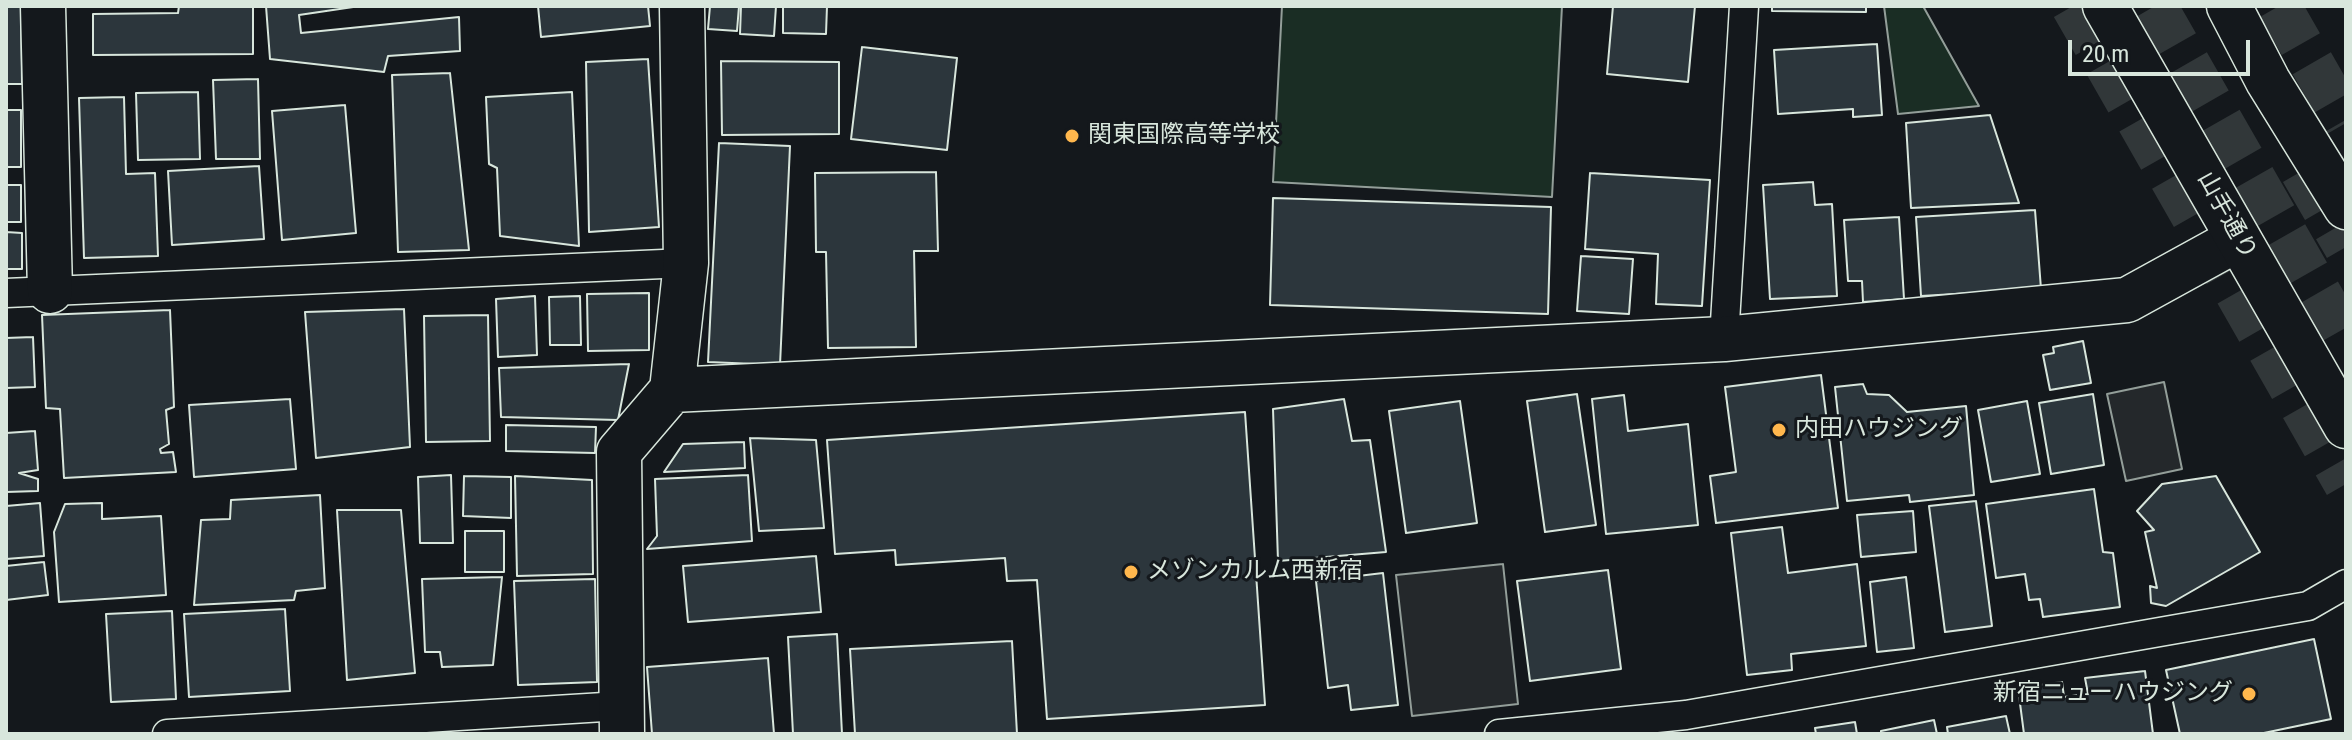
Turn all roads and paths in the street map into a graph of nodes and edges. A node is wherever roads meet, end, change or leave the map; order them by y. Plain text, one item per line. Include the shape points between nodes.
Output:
1 (43, 6) edge
2 (682, 6) edge
3 (1744, 6) edge
4 (2105, 6) edge
5 (2229, 6) edge
6 (2346, 207) edge
7 (2238, 239) junction
8 (686, 263) junction
9 (50, 291) junction
10 (6, 293) edge
11 (1724, 339) junction
12 (672, 390) junction
13 (2346, 426) edge
14 (2346, 584) edge
15 (621, 720) edge
16 (167, 734) edge
17 (1499, 734) edge

1 - 9 street
2 - 8 street
3 - 11 lane
4 - 7 street, 山手通り
5 - 6 street via 2268,81
7 - 11 street via 2127,300
7 - 13 street, 山手通り
8 - 9 lane
8 - 12 street
9 - 10 lane
11 - 12 street
12 - 15 street via 619,452
14 - 17 lane via 2308,606 2230,620 1686,715
15 - 16 lane

